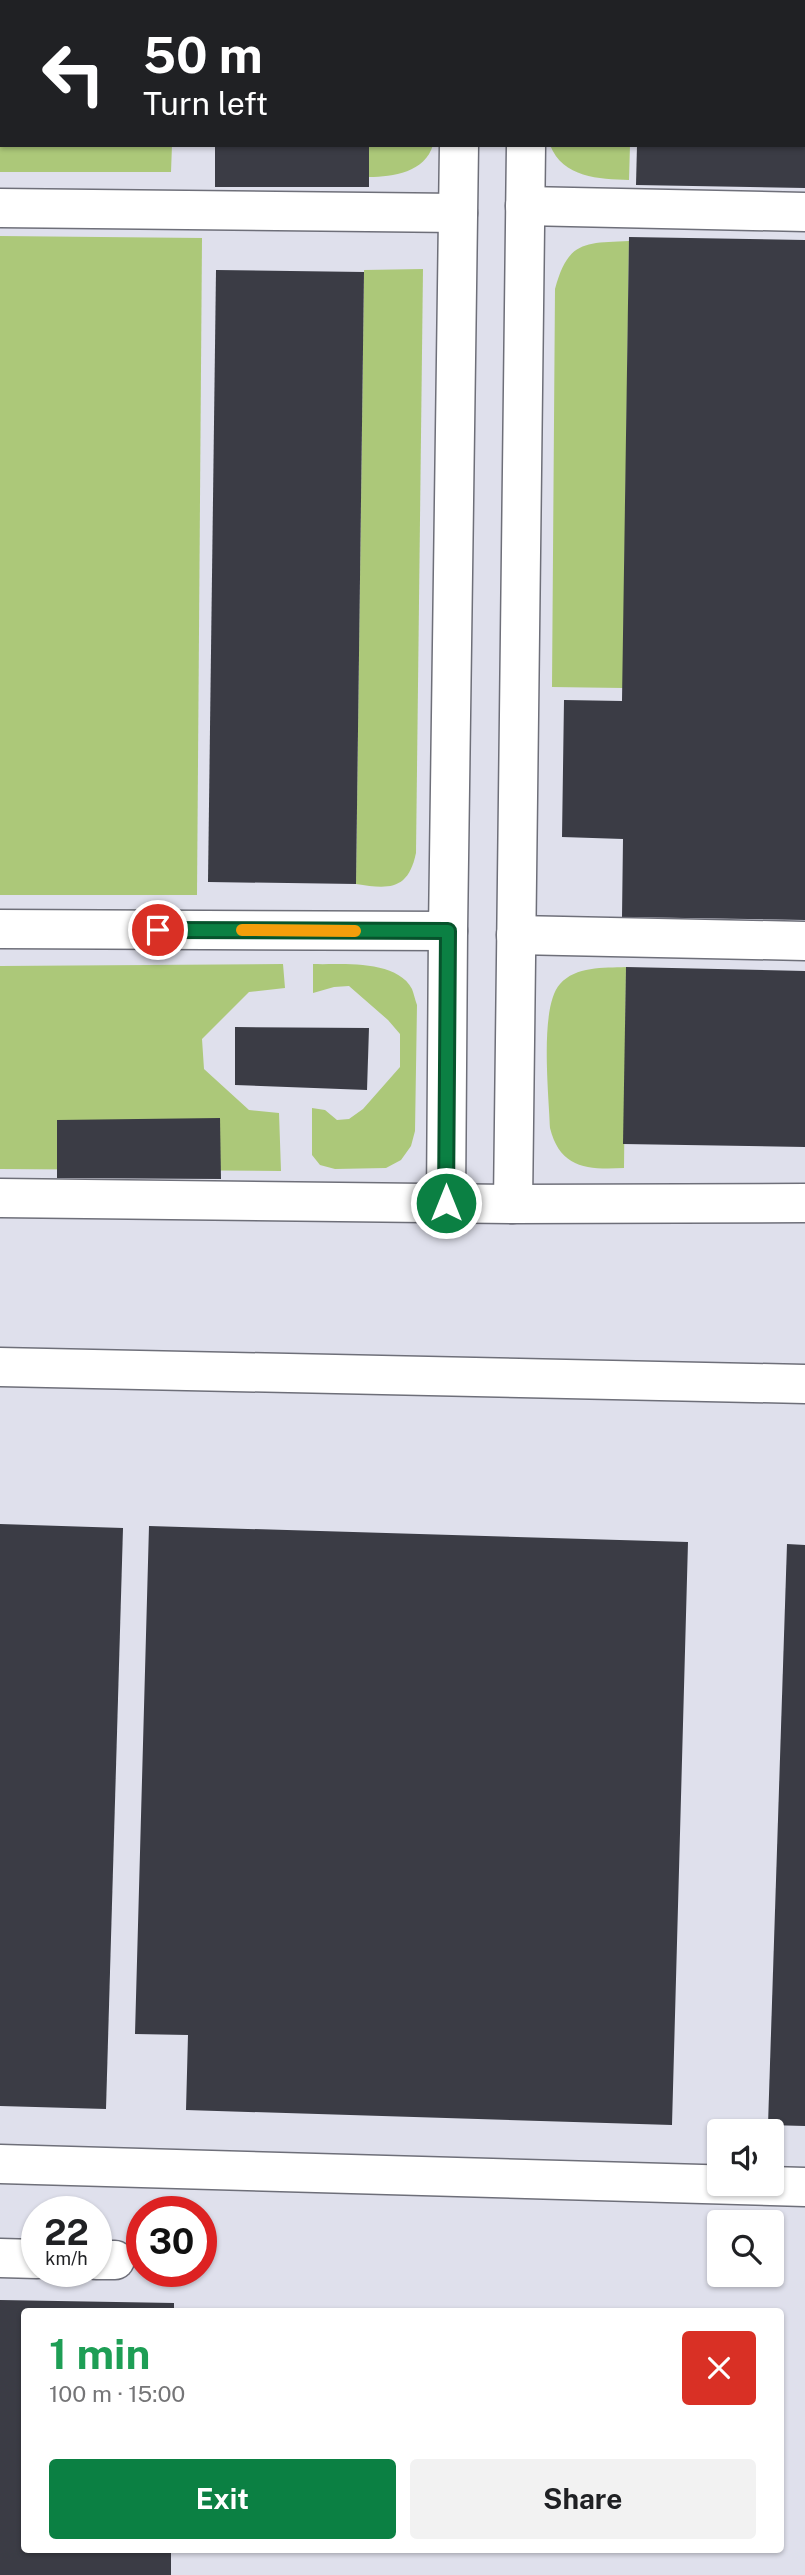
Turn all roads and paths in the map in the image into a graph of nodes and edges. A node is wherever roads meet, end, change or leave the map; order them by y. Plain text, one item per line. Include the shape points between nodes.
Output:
1 (459, 147) edge
2 (526, 147) edge
3 (525, 206) junction
4 (0, 208) edge
5 (805, 212) edge
6 (458, 213) junction
7 (0, 929) edge
8 (448, 931) junction
9 (516, 935) junction
10 (805, 941) edge
11 (0, 1198) edge
12 (446, 1203) junction
13 (805, 1203) edge
14 (513, 1204) junction
15 (0, 1367) edge
16 (805, 1384) edge
17 (0, 2164) edge
18 (805, 2187) edge
19 (0, 2258) edge
20 (21, 2259) edge

1 - 6 street
2 - 3 street
3 - 5 street
3 - 9 street
4 - 6 street
6 - 8 street
7 - 8 street
8 - 12 street
9 - 10 street
9 - 14 street
11 - 12 street
12 - 14 street
13 - 14 street
15 - 16 street
17 - 18 street
19 - 20 street

